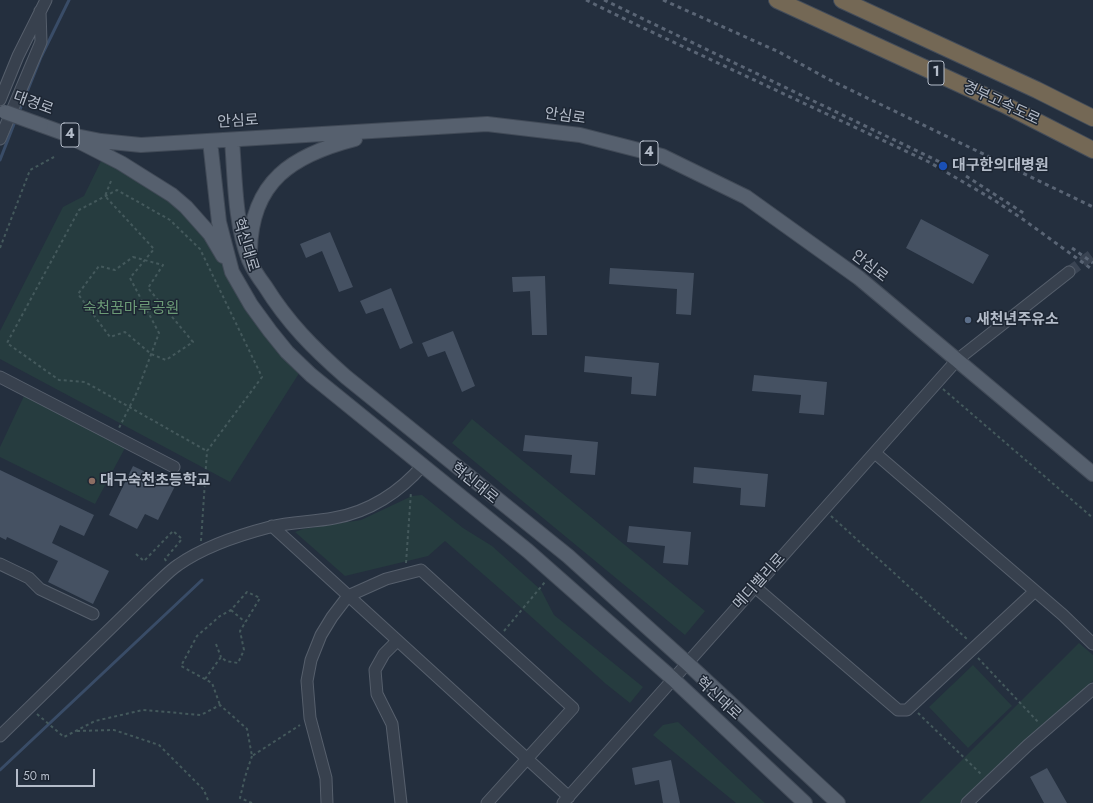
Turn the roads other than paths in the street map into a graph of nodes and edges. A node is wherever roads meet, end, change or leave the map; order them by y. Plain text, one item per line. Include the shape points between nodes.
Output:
1 (46, 0) edge
2 (777, 0) edge
3 (842, 0) edge
4 (40, 11) junction
5 (2, 107) edge
6 (1093, 118) edge
7 (56, 130) junction
8 (388, 130) junction
9 (0, 139) edge
10 (232, 140) junction
11 (101, 141) joint
12 (210, 141) junction
13 (1093, 150) edge
14 (250, 262) junction
15 (232, 272) junction
16 (1069, 272) tunnel mouth
17 (957, 360) junction
18 (0, 377) edge
19 (875, 452) junction
20 (423, 465) junction
21 (174, 467) dead end
22 (1093, 474) edge
23 (272, 526) junction
24 (0, 564) edge
25 (755, 588) junction
26 (1035, 591) junction
27 (348, 596) junction
28 (93, 614) dead end
29 (397, 641) junction
30 (1093, 644) edge
31 (688, 663) junction
32 (673, 679) junction
33 (1093, 689) edge
34 (0, 736) edge
35 (527, 760) junction
36 (566, 800) edge
37 (327, 803) edge
38 (401, 803) edge
39 (487, 803) edge
40 (805, 803) edge
41 (838, 803) edge
42 (967, 803) edge

1 - 4 street
2 - 13 highway, 경부고속도로 / 1 via 1003,104
3 - 6 highway, 경부고속도로 / 1
4 - 5 street via 18,56
4 - 9 street via 41,42
5 - 7 main road, 대경로 / 4, bridge
7 - 11 main road, 대경로 / 4
7 - 15 main road via 121,163 172,195 210,234
8 - 10 main road, 안심로 / 4
8 - 14 main road via 317,151 280,174 264,194 254,215
8 - 17 main road, 안심로 / 4 via 487,124 580,135 662,156 746,197 859,278
10 - 12 main road, 안심로 / 4
10 - 14 main road via 241,231
11 - 12 main road, 안심로 / 4 via 141,145
12 - 15 main road, 혁신대로 via 219,222
14 - 31 main road via 276,304 315,350 568,556
15 - 20 main road, 혁신대로 via 251,305 288,352 310,374
16 - 17 street
17 - 19 street, 메디밸리로
17 - 22 main road, 안심로 / 4
18 - 21 street
19 - 25 street, 메디밸리로
19 - 26 street
20 - 23 street via 413,477 382,501 356,512 334,518
20 - 32 main road, 혁신대로 via 528,550
23 - 27 street
23 - 34 street via 231,538 200,552 173,570
24 - 28 street via 29,578 40,589
25 - 26 street via 898,710 907,710
25 - 31 street, 메디밸리로
26 - 30 street
27 - 29 street
27 - 35 street via 386,579 421,570 573,708
27 - 37 street via 321,635 311,660 307,682 310,718 326,778
29 - 35 street
29 - 38 street via 384,654 375,670 378,694 392,724
31 - 32 street, 메디밸리로
31 - 41 main road
32 - 36 street, 메디밸리로
32 - 40 main road, 혁신대로
33 - 42 street
35 - 36 street
35 - 39 street

